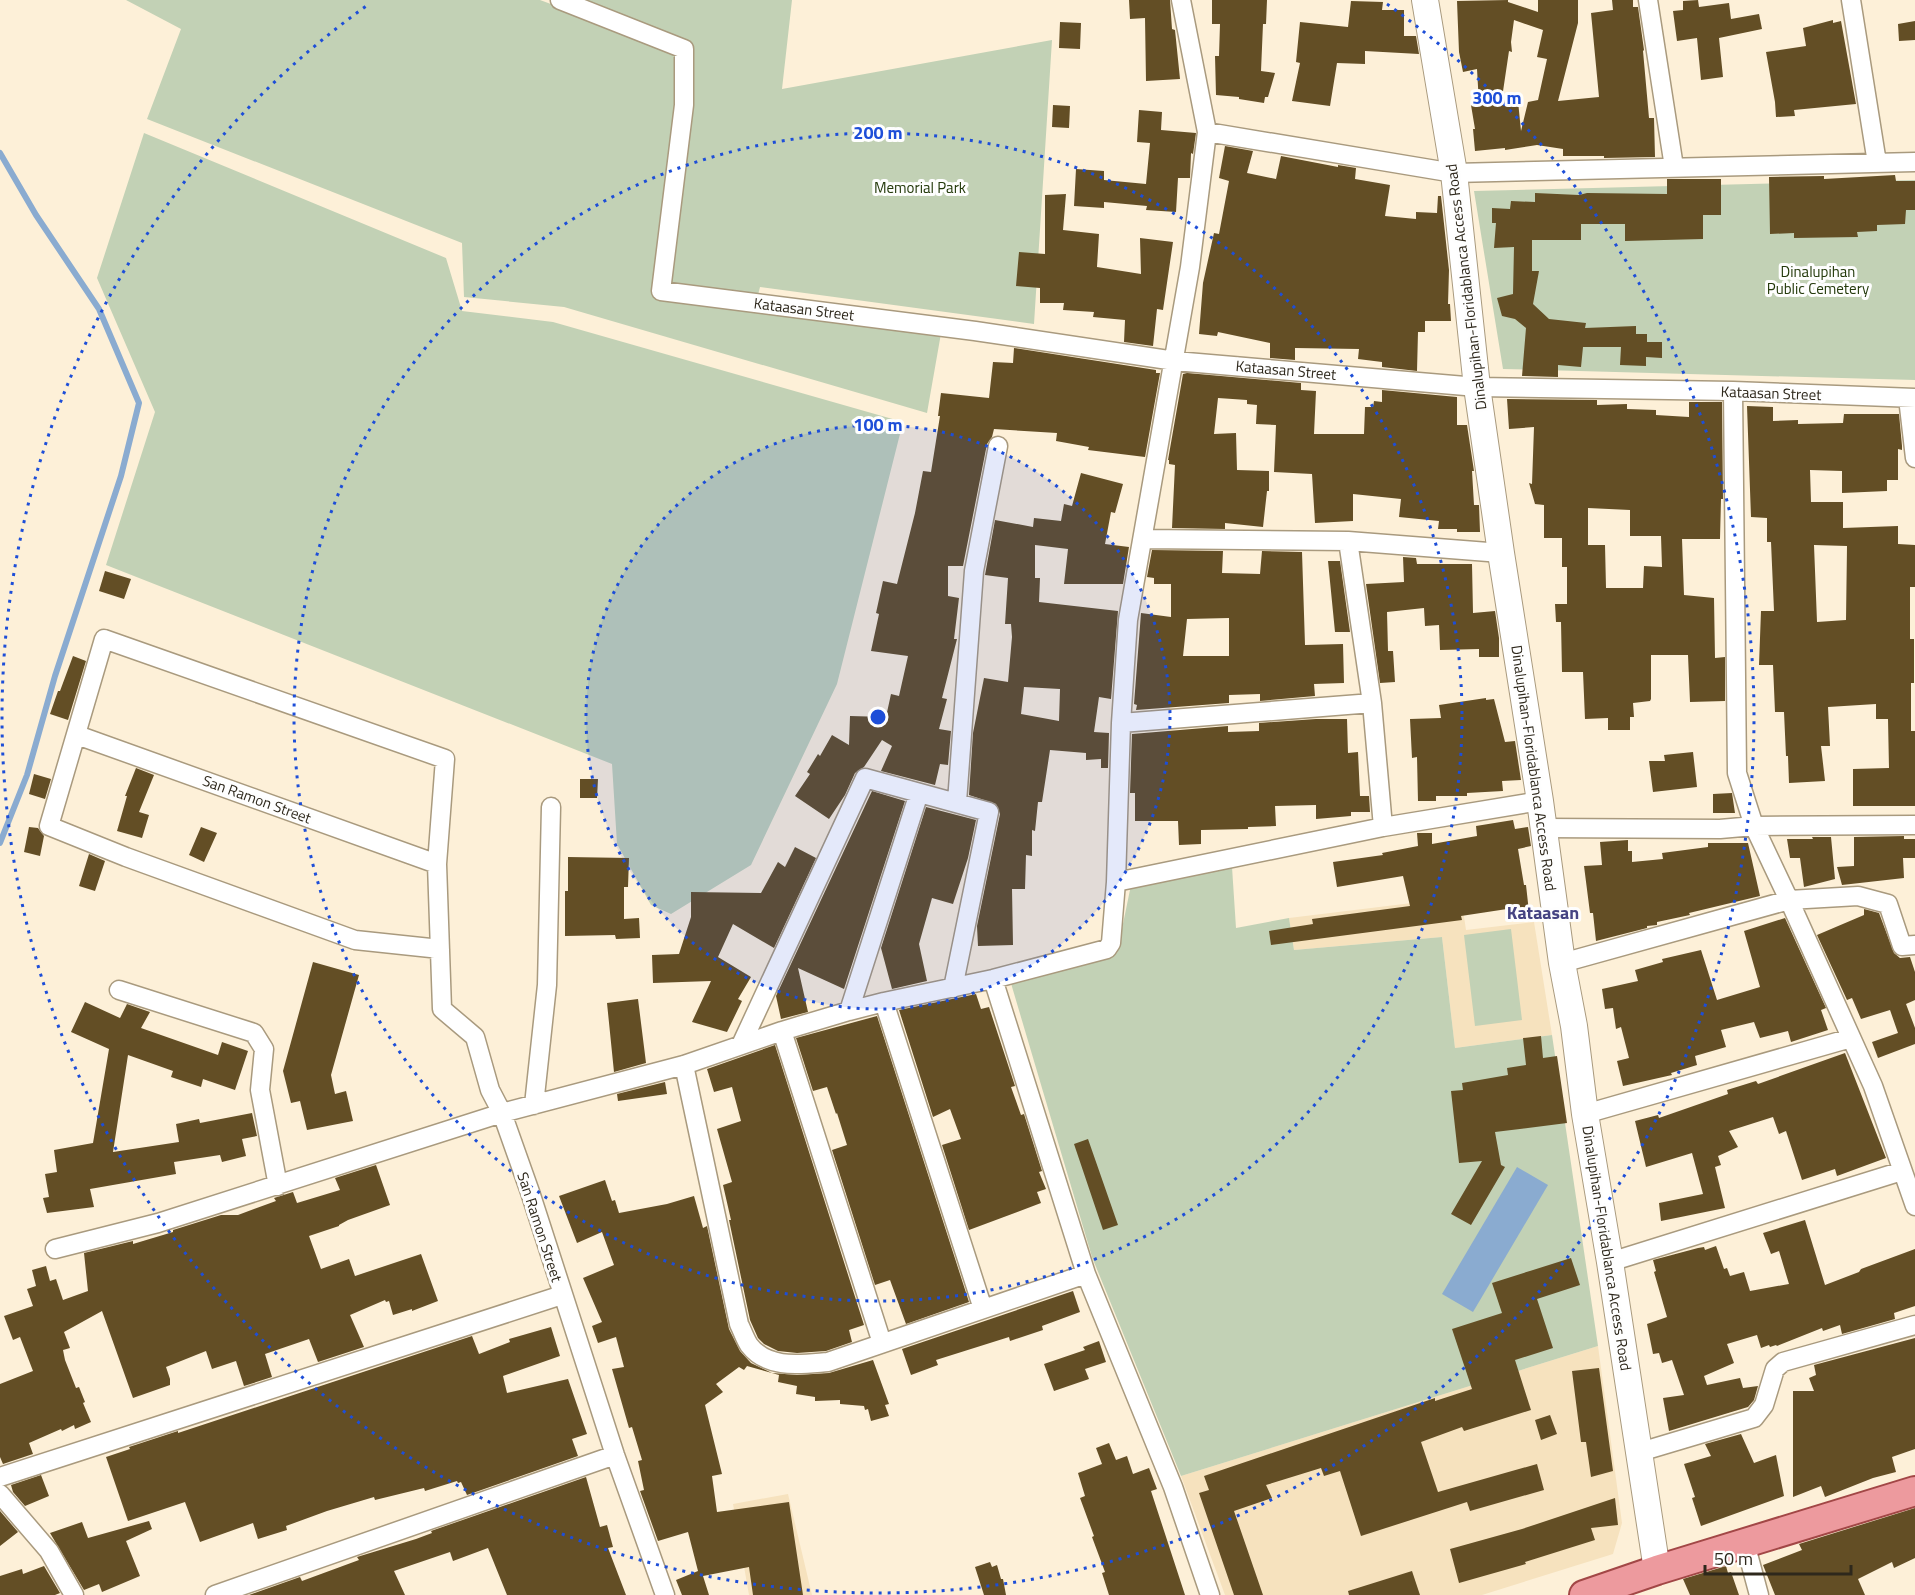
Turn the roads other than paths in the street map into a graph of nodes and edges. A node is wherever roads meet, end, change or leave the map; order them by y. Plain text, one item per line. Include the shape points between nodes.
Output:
1 (560, 0) edge
2 (1181, 0) edge
3 (1425, 0) edge
4 (1648, 0) edge
5 (1851, 0) edge
6 (1208, 132) junction
7 (1915, 162) edge
8 (1877, 163) junction
9 (1674, 167) junction
10 (1454, 173) junction
11 (1175, 361) junction
12 (1477, 387) junction
13 (1733, 391) junction
14 (1912, 398) edge
15 (998, 446) dead end
16 (1915, 458) edge
17 (1143, 539) junction
18 (1348, 541) junction
19 (1501, 553) junction
20 (1372, 703) junction
21 (1121, 723) junction
22 (77, 735) junction
23 (919, 793) junction
24 (1540, 801) junction
25 (957, 802) junction
26 (551, 807) dead end
27 (1915, 825) edge
28 (1754, 826) junction
29 (1383, 827) junction
30 (1543, 828) junction
31 (437, 864) junction
32 (1116, 882) junction
33 (1790, 900) junction
34 (1915, 945) edge
35 (440, 949) junction
36 (1562, 963) junction
37 (993, 980) junction
38 (954, 988) junction
39 (119, 990) dead end
40 (884, 1002) junction
41 (849, 1011) junction
42 (782, 1031) junction
43 (1851, 1038) junction
44 (741, 1045) junction
45 (684, 1065) junction
46 (534, 1104) junction
47 (502, 1113) junction
48 (1585, 1114) junction
49 (1902, 1171) junction
50 (278, 1186) junction
51 (1915, 1206) edge
52 (55, 1249) dead end
53 (1610, 1262) junction
54 (1086, 1275) junction
55 (562, 1295) junction
56 (983, 1309) junction
57 (1915, 1325) edge
58 (882, 1343) junction
59 (1640, 1452) junction
60 (615, 1455) junction
61 (0, 1477) edge
62 (1915, 1491) edge
63 (0, 1494) edge
64 (1745, 1543) junction
65 (1657, 1570) junction
66 (74, 1595) edge
67 (215, 1595) edge
68 (665, 1595) edge
69 (1210, 1595) edge
70 (1584, 1595) edge
71 (1759, 1595) edge

1 - 11 street, Kataasan Street via 684,49 684,105 661,291
2 - 6 street
3 - 10 main road, Dinalupihan-Floridablanca Access Road
4 - 9 street
5 - 8 street
6 - 10 street
6 - 11 street
7 - 8 street
8 - 9 street
9 - 10 street
10 - 12 main road, Dinalupihan-Floridablanca Access Road
11 - 12 street, Kataasan Street
11 - 17 street
12 - 13 street, Kataasan Street
12 - 19 main road, Dinalupihan-Floridablanca Access Road
13 - 14 street, Kataasan Street
13 - 28 street via 1737,773
14 - 16 street
15 - 25 street via 974,571
17 - 18 street
17 - 21 street via 1128,620
18 - 19 street
18 - 20 street
19 - 24 main road, Dinalupihan-Floridablanca Access Road
20 - 21 street
20 - 29 street
21 - 32 street
22 - 31 street, San Ramon Street
22 - 31 street, San Ramon Street via 104,639 445,759
22 - 35 street via 49,826 355,940
23 - 25 street
23 - 41 street
23 - 44 street via 865,778
24 - 29 street
24 - 30 main road, Dinalupihan-Floridablanca Access Road
25 - 38 street via 989,812
26 - 46 street via 547,985
27 - 28 street
28 - 30 street
28 - 33 street
29 - 32 street
30 - 36 main road, Dinalupihan-Floridablanca Access Road
31 - 35 street, San Ramon Street
32 - 37 street via 1111,943 1107,949
33 - 34 street via 1858,896 1874,899 1887,904 1902,946
33 - 36 street
33 - 43 street
35 - 47 street, San Ramon Street via 442,1009 475,1037 490,1090
36 - 48 main road, Dinalupihan-Floridablanca Access Road via 1575,1026
37 - 38 street
37 - 54 street
38 - 40 street
39 - 50 street via 254,1033 264,1049 260,1090
40 - 41 street
40 - 56 street
41 - 42 street
42 - 44 street
42 - 58 street
43 - 48 street
43 - 49 street via 1873,1086
44 - 45 street
45 - 46 street
45 - 58 street via 739,1324 750,1346 765,1358 789,1365 828,1362
46 - 47 street
47 - 50 street
47 - 55 street, San Ramon Street
48 - 53 main road, Dinalupihan-Floridablanca Access Road
49 - 51 street
49 - 53 street
50 - 52 street
53 - 59 main road, Dinalupihan-Floridablanca Access Road
54 - 56 street
54 - 69 street via 1173,1487
55 - 60 street, San Ramon Street
55 - 61 street
56 - 58 street
57 - 59 street via 1783,1362 1775,1369 1764,1405 1754,1418
59 - 65 main road, Dinalupihan-Floridablanca Access Road
60 - 67 street
60 - 68 street, San Ramon Street
62 - 64 main road
63 - 66 street via 49,1551
64 - 65 main road
64 - 71 street
65 - 70 main road

